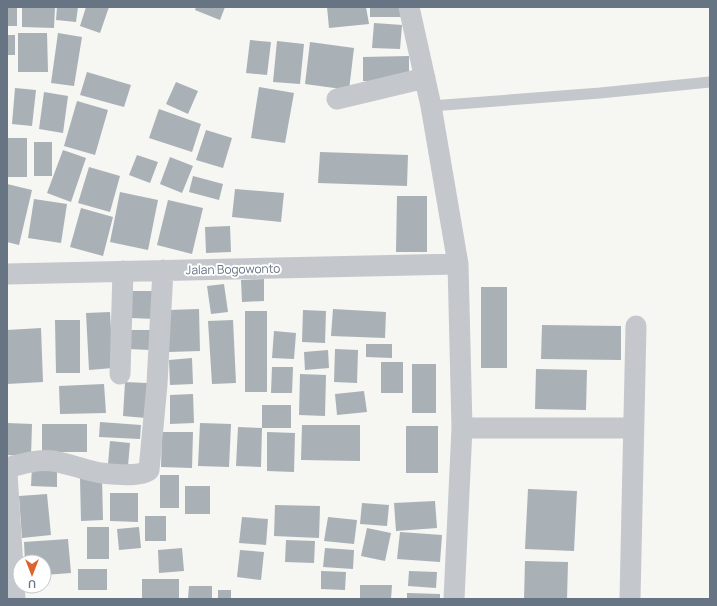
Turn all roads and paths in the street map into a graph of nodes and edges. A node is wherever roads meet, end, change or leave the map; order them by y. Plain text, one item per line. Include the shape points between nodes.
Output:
1 (409, 7) edge
2 (425, 78) junction
3 (710, 82) edge
4 (337, 99) dead end
5 (431, 106) junction
6 (458, 264) junction
7 (163, 270) junction
8 (123, 271) junction
9 (7, 274) edge
10 (636, 326) dead end
11 (120, 374) dead end
12 (462, 428) junction
13 (633, 428) junction
14 (7, 468) edge
15 (7, 473) edge
16 (15, 599) edge
17 (454, 599) edge
18 (630, 599) edge

1 - 2 street
2 - 4 street
2 - 5 street
3 - 5 lane
5 - 6 street
6 - 7 street, Jalan Bogowonto
6 - 12 street
7 - 8 street, Jalan Bogowonto
7 - 14 street via 158,384 147,473 93,472 52,461
8 - 9 street, Jalan Bogowonto
8 - 11 street
10 - 13 street
12 - 13 street
12 - 17 street
13 - 18 street
15 - 16 street

